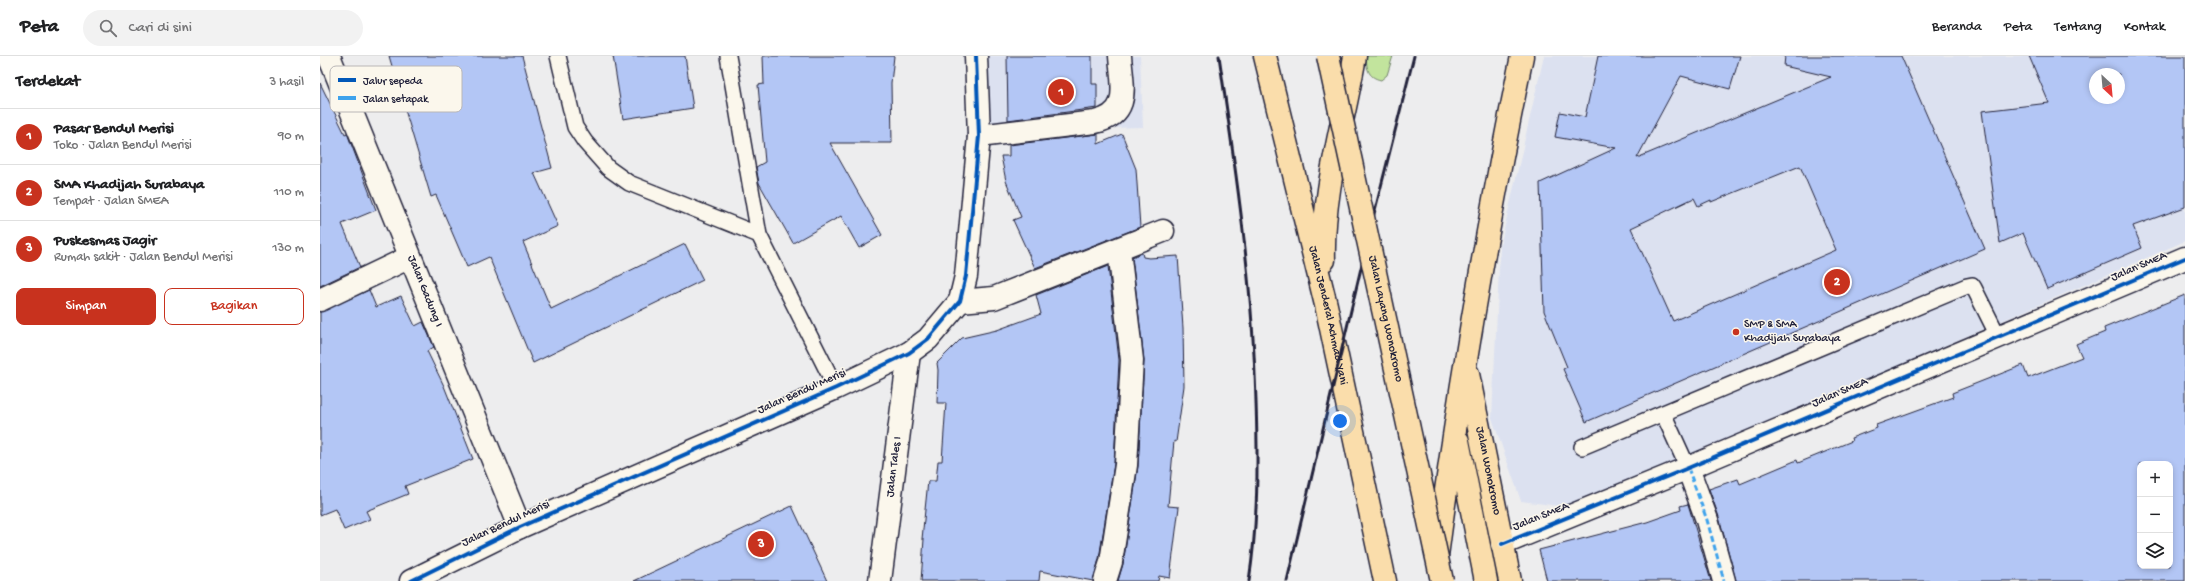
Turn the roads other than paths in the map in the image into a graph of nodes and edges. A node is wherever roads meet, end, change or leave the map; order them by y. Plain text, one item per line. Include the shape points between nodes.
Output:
1 (558, 56) edge
2 (728, 56) edge
3 (976, 56) edge
4 (1120, 56) edge
5 (1265, 56) edge
6 (1328, 56) edge
7 (1355, 56) edge
8 (1522, 56) edge
9 (348, 112) edge
10 (979, 136) junction
11 (1163, 231) dead end
12 (758, 236) junction
13 (1119, 250) junction
14 (410, 257) junction
15 (2185, 258) edge
16 (320, 300) edge
17 (960, 301) junction
18 (1326, 305) junction
19 (1994, 329) junction
20 (908, 353) junction
21 (1466, 361) junction
22 (836, 388) junction
23 (1663, 413) junction
24 (1455, 424) junction
25 (1582, 447) dead end
26 (1688, 468) junction
27 (520, 527) junction
28 (1502, 544) junction
29 (1384, 580) edge
30 (411, 581) edge
31 (880, 581) edge
32 (1105, 581) edge
33 (1434, 581) edge
34 (1442, 581) edge
35 (1486, 581) edge
36 (1510, 581) edge
37 (1724, 581) edge

1 - 12 lane via 575,127 584,142 608,168 629,183
2 - 12 lane
3 - 10 street, Jalan Bendul Merisi
4 - 10 street via 1122,99 1117,112 1108,118 1095,122
5 - 18 highway, Jalan Jenderal Achmad Yani
6 - 34 highway, Jalan Layang Wonokromo, bridge
7 - 18 highway via 1323,233
8 - 21 highway via 1499,168
9 - 14 street, Jalan Gadung I
10 - 17 street, Jalan Bendul Merisi via 966,276
11 - 13 street
12 - 22 lane
13 - 17 street via 994,298
13 - 32 street via 1132,360 1126,465 1111,562
14 - 16 street
14 - 27 street, Jalan Gadung I
15 - 19 street, Jalan SMEA
17 - 20 street, Jalan Bendul Merisi via 928,339
18 - 29 highway, Jalan Jenderal Achmad Yani
19 - 23 lane via 1974,288 1972,285 1967,286
19 - 26 street, Jalan SMEA
20 - 22 street, Jalan Bendul Merisi
20 - 31 street, Jalan Tales I
21 - 24 highway
21 - 28 highway, Jalan Wonokromo
22 - 27 street, Jalan Bendul Merisi
23 - 25 lane
23 - 26 lane
24 - 33 highway
24 - 35 highway, Jalan Wonokromo
26 - 28 street, Jalan SMEA
26 - 37 street via 1707,520
27 - 30 street, Jalan Bendul Merisi
28 - 36 highway, Jalan Wonokromo

